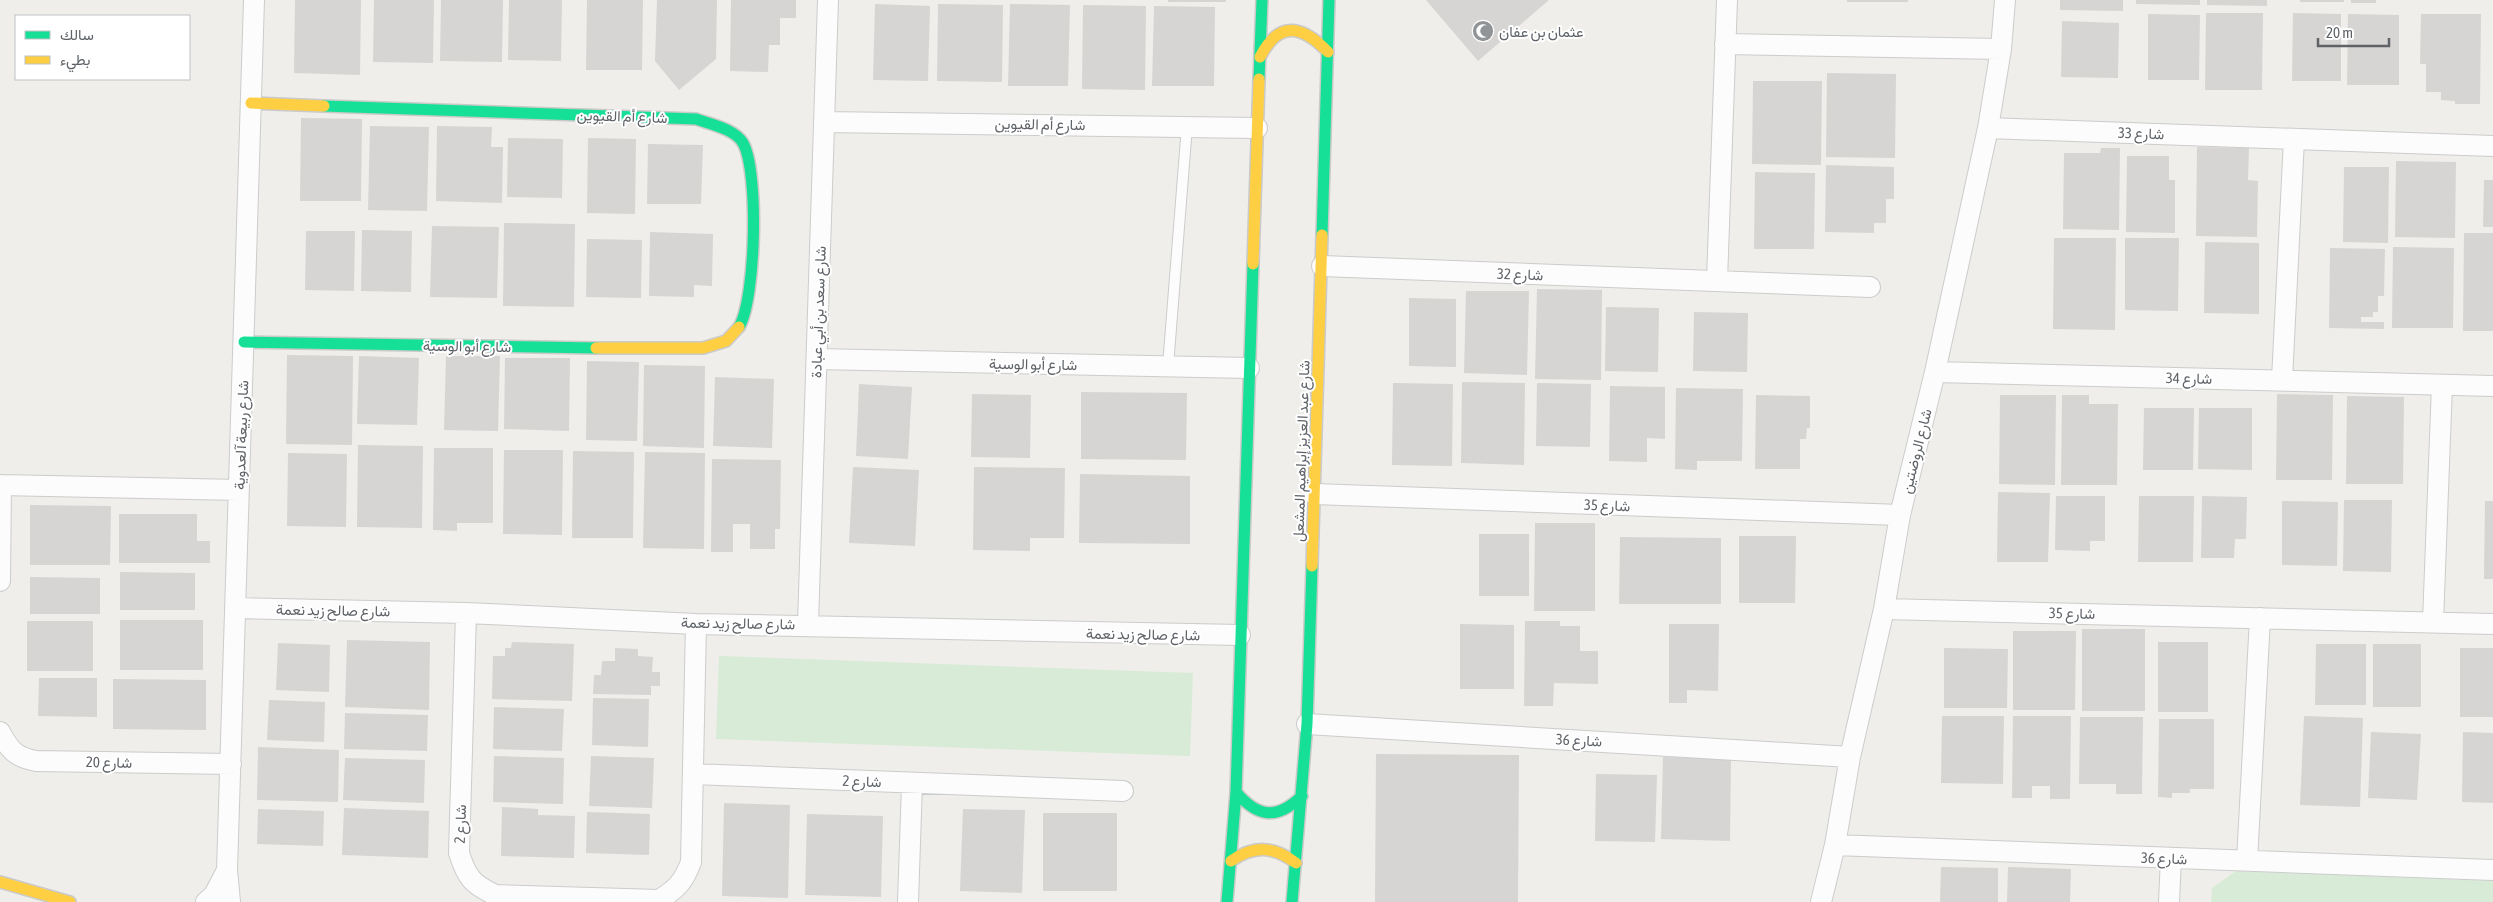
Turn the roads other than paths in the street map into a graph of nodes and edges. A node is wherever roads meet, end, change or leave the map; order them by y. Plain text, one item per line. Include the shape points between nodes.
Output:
1 (254, 0) edge
2 (828, 0) edge
3 (1262, 0) edge
4 (1330, 0) edge
5 (1727, 0) edge
6 (2005, 0) edge
7 (1725, 44) junction
8 (2001, 49) junction
9 (1328, 52) junction
10 (1260, 57) junction
11 (251, 103) junction
12 (824, 122) junction
13 (1186, 126) junction
14 (1257, 128) junction
15 (1988, 128) junction
16 (2294, 139) junction
17 (2493, 146) edge
18 (1322, 266) junction
19 (1717, 281) junction
20 (1870, 287) dead end
21 (244, 342) junction
22 (691, 350) joint
23 (817, 359) junction
24 (1168, 366) junction
25 (1249, 368) junction
26 (1935, 372) junction
27 (2282, 380) junction
28 (2442, 385) junction
29 (2493, 386) edge
30 (1, 485) edge
31 (239, 490) junction
32 (1314, 494) junction
33 (1900, 515) junction
34 (0, 581) edge
35 (235, 608) junction
36 (1884, 608) junction
37 (466, 613) junction
38 (2260, 618) junction
39 (2433, 622) junction
40 (696, 624) junction
41 (808, 624) junction
42 (2493, 624) edge
43 (1240, 635) junction
44 (1307, 724) junction
45 (0, 732) edge
46 (1850, 756) junction
47 (231, 764) junction
48 (693, 774) junction
49 (912, 783) junction
50 (1123, 791) dead end
51 (1236, 792) junction
52 (1302, 796) junction
53 (1835, 845) junction
54 (2171, 858) junction
55 (1231, 861) junction
56 (2247, 861) junction
57 (1296, 863) junction
58 (228, 870) junction
59 (2493, 870) edge
60 (0, 882) edge
61 (70, 902) edge
62 (206, 902) edge
63 (230, 902) edge
64 (908, 902) edge
65 (1228, 902) edge
66 (1292, 902) edge
67 (1821, 902) edge
68 (2169, 902) edge

1 - 11 street, شارع ربيعة آلعدوية
2 - 12 street, شارع سعد بن أبي عبادة
3 - 10 main road
4 - 9 main road, شارع عبد العزيز إبراهيم المشعل
5 - 7 street
6 - 8 street, شارع الروضتين
7 - 8 street
7 - 19 street
8 - 15 street, شارع الروضتين
9 - 10 main road via 1305,31 1290,29 1271,38
9 - 18 main road, شارع عبد العزيز إبراهيم المشعل
10 - 14 main road
11 - 21 street, شارع ربيعة آلعدوية
11 - 22 main road, شارع أم القيوين via 696,119 742,140 751,162 753,182 750,293 744,317 734,334 717,346
12 - 13 street, شارع أم القيوين
12 - 23 street, شارع سعد بن أبي عبادة
13 - 14 street, شارع أم القيوين
13 - 24 lane
14 - 25 main road
15 - 16 street, شارع 33
15 - 26 street, شارع الروضتين
16 - 17 street, شارع 33
16 - 27 street
18 - 19 street, شارع 32
18 - 32 main road, شارع عبد العزيز إبراهيم المشعل
19 - 20 street, شارع 32
21 - 22 main road, شارع أبو الوسية
21 - 31 street, شارع ربيعة آلعدوية
23 - 24 street, شارع أبو الوسية
23 - 41 street, شارع سعد بن أبي عبادة
24 - 25 street, شارع أبو الوسية
25 - 43 main road
26 - 27 street, شارع 34
26 - 33 street, شارع الروضتين
27 - 28 street, شارع 34
28 - 29 street, شارع 34
28 - 39 street
30 - 31 street
30 - 34 street
31 - 35 street, شارع ربيعة آلعدوية
32 - 33 street, شارع 35
32 - 44 main road, شارع عبد العزيز إبراهيم المشعل
33 - 36 street, شارع الروضتين
35 - 37 street, شارع صالح زيد نعمة
35 - 47 street, شارع ربيعة آلعدوية
36 - 38 street, شارع 35
36 - 46 street, شارع الروضتين
37 - 40 street, شارع صالح زيد نعمة
37 - 48 street, شارع 2 via 459,853 465,872 478,887 495,895 659,900 676,890 686,878 691,862
38 - 39 street, شارع 35
38 - 56 street
39 - 42 street, شارع 35
40 - 41 street, شارع صالح زيد نعمة
40 - 48 street, شارع 2
41 - 43 street, شارع صالح زيد نعمة
43 - 51 main road
44 - 46 street, شارع 36
44 - 52 main road, شارع عبد العزيز إبراهيم المشعل
45 - 47 street, شارع 20 via 6,744 20,757 36,761
46 - 53 street, شارع الروضتين
47 - 58 street, شارع ربيعة آلعدوية
48 - 49 street, شارع 2
49 - 50 street, شارع 2
49 - 64 street
51 - 52 main road via 1255,811 1268,814 1293,806
51 - 55 main road
52 - 57 main road, شارع عبد العزيز إبراهيم المشعل
53 - 54 street, شارع 36
53 - 67 street, شارع الروضتين
54 - 56 street, شارع 36
54 - 68 street
55 - 57 main road via 1252,849 1264,848 1287,855
55 - 65 main road
56 - 59 street, شارع 36
57 - 66 main road, شارع عبد العزيز إبراهيم المشعل
58 - 62 street, شارع ربيعة آلعدوية via 214,895
58 - 63 street, شارع ربيعة آلعدوية
60 - 61 main road

